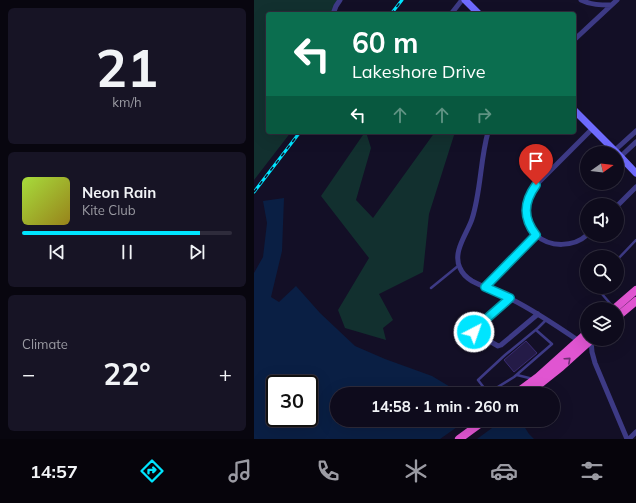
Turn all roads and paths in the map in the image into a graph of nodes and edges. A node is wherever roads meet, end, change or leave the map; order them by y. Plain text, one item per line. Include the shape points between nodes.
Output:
1 (340, 0) edge
2 (464, 0) edge
3 (581, 0) edge
4 (617, 0) edge
5 (611, 5) junction
6 (334, 12) edge
7 (453, 12) edge
8 (477, 12) edge
9 (576, 38) edge
10 (576, 112) edge
11 (592, 129) junction
12 (636, 131) edge
13 (488, 134) edge
14 (636, 142) edge
15 (609, 146) edge
16 (624, 146) edge
17 (624, 150) edge
18 (624, 161) edge
19 (636, 173) edge
20 (636, 187) edge
21 (624, 199) edge
22 (536, 235) junction
23 (580, 240) edge
24 (636, 240) edge
25 (624, 253) edge
26 (459, 266) junction
27 (485, 287) junction
28 (431, 288) dead end
29 (636, 290) edge
30 (602, 294) edge
31 (510, 298) junction
32 (608, 302) edge
33 (622, 302) edge
34 (635, 303) edge
35 (624, 312) edge
36 (538, 314) junction
37 (546, 320) junction
38 (536, 330) junction
39 (579, 341) joint
40 (584, 346) edge
41 (592, 346) edge
42 (517, 375) junction
43 (535, 379) junction
44 (525, 387) edge
45 (536, 387) edge
46 (475, 427) edge
47 (636, 432) edge
48 (459, 439) edge
49 (628, 439) edge

1 - 6 street
2 - 7 street
2 - 8 main road
3 - 5 street
4 - 5 street
5 - 9 street
10 - 11 main road
11 - 15 main road
11 - 22 street via 530,194 526,207 527,218
12 - 16 street
13 - 26 street via 474,212 459,250
14 - 17 street
18 - 19 main road
20 - 21 street
22 - 23 street via 550,243 563,245
22 - 27 street
24 - 25 lane
26 - 27 street via 467,278
26 - 28 lane
27 - 31 street
29 - 33 highway
30 - 32 lane
31 - 36 street
31 - 36 street via 474,332 498,346
34 - 35 highway
36 - 37 street
37 - 38 lane
37 - 39 street
38 - 42 lane via 552,344
38 - 42 lane via 478,380 488,393
39 - 43 highway
45 -> 40 highway
41 - 49 street via 595,363
42 - 43 lane
43 - 44 highway
46 - 48 highway
47 - 49 street

